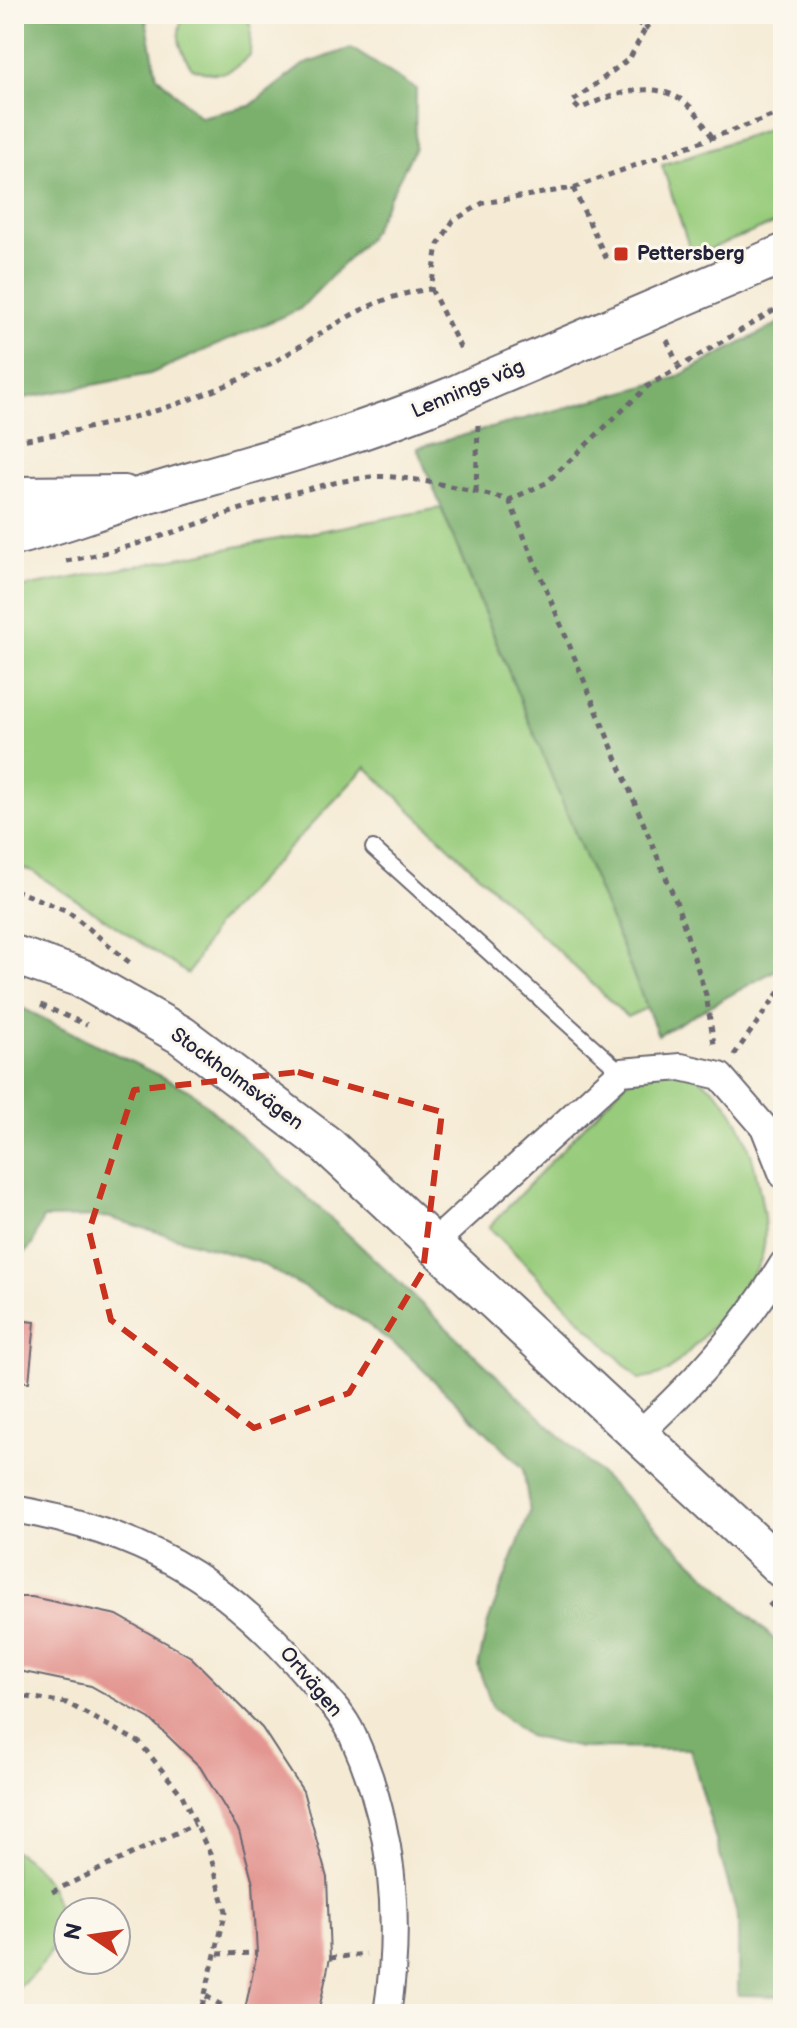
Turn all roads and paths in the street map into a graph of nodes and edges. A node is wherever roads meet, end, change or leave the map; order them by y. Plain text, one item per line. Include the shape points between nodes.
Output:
1 (628, 14) edge
2 (662, 14) edge
3 (645, 29) junction
4 (783, 112) edge
5 (713, 138) junction
6 (573, 188) junction
7 (783, 254) edge
8 (607, 260) dead end
9 (771, 297) dead end
10 (783, 305) edge
11 (774, 309) junction
12 (667, 340) dead end
13 (678, 365) junction
14 (14, 441) edge
15 (143, 495) junction
16 (14, 496) edge
17 (509, 500) junction
18 (14, 536) edge
19 (52, 563) dead end
20 (373, 848) dead end
21 (14, 955) edge
22 (783, 986) edge
23 (28, 999) dead end
24 (101, 1031) dead end
25 (621, 1072) junction
26 (720, 1076) junction
27 (783, 1175) edge
28 (435, 1242) junction
29 (783, 1264) edge
30 (639, 1434) junction
31 (14, 1509) edge
32 (771, 1582) edge
33 (783, 1616) edge
34 (14, 1695) edge
35 (195, 1824) junction
36 (52, 1892) dead end
37 (257, 1953) dead end
38 (217, 1954) junction
39 (206, 1996) junction
40 (200, 2014) edge
41 (236, 2014) edge
42 (387, 2014) edge

1 - 3 path
2 - 3 path
3 - 5 path via 630,58 572,102 579,109 625,90 668,93 688,104
4 - 5 path
5 - 6 path
6 - 8 path
6 - 14 path via 483,203 453,221 438,245 431,289 396,293 333,323 261,368 167,407 79,432
7 - 15 street, Lennings väg, bridge via 375,429
9 - 11 path
10 - 11 path
11 - 13 path
12 - 13 path
13 - 17 path via 648,386 546,483
15 - 16 street, Lennings väg
15 - 18 street, Lennings väg
17 - 19 path via 374,476 288,494 172,533
17 - 26 path via 677,904 706,995
20 - 25 lane
21 - 28 street, Stockholmsvägen via 81,978 181,1035 328,1146
22 - 26 path
23 - 24 path
25 - 26 street via 681,1067
25 - 28 street
26 - 27 street via 764,1127
28 - 30 street, Stockholmsvägen
29 - 30 street via 752,1316
30 - 32 street, Stockholmsvägen
31 - 42 street, Ortvägen via 78,1521 187,1568 230,1597 280,1644 333,1707 351,1732 386,1838 396,1962
32 - 33 path
34 - 35 path via 67,1703 140,1743 182,1795
35 - 36 path
35 - 38 path via 210,1854 226,1911
37 - 38 path
38 - 39 path
39 - 40 path
39 - 41 path

